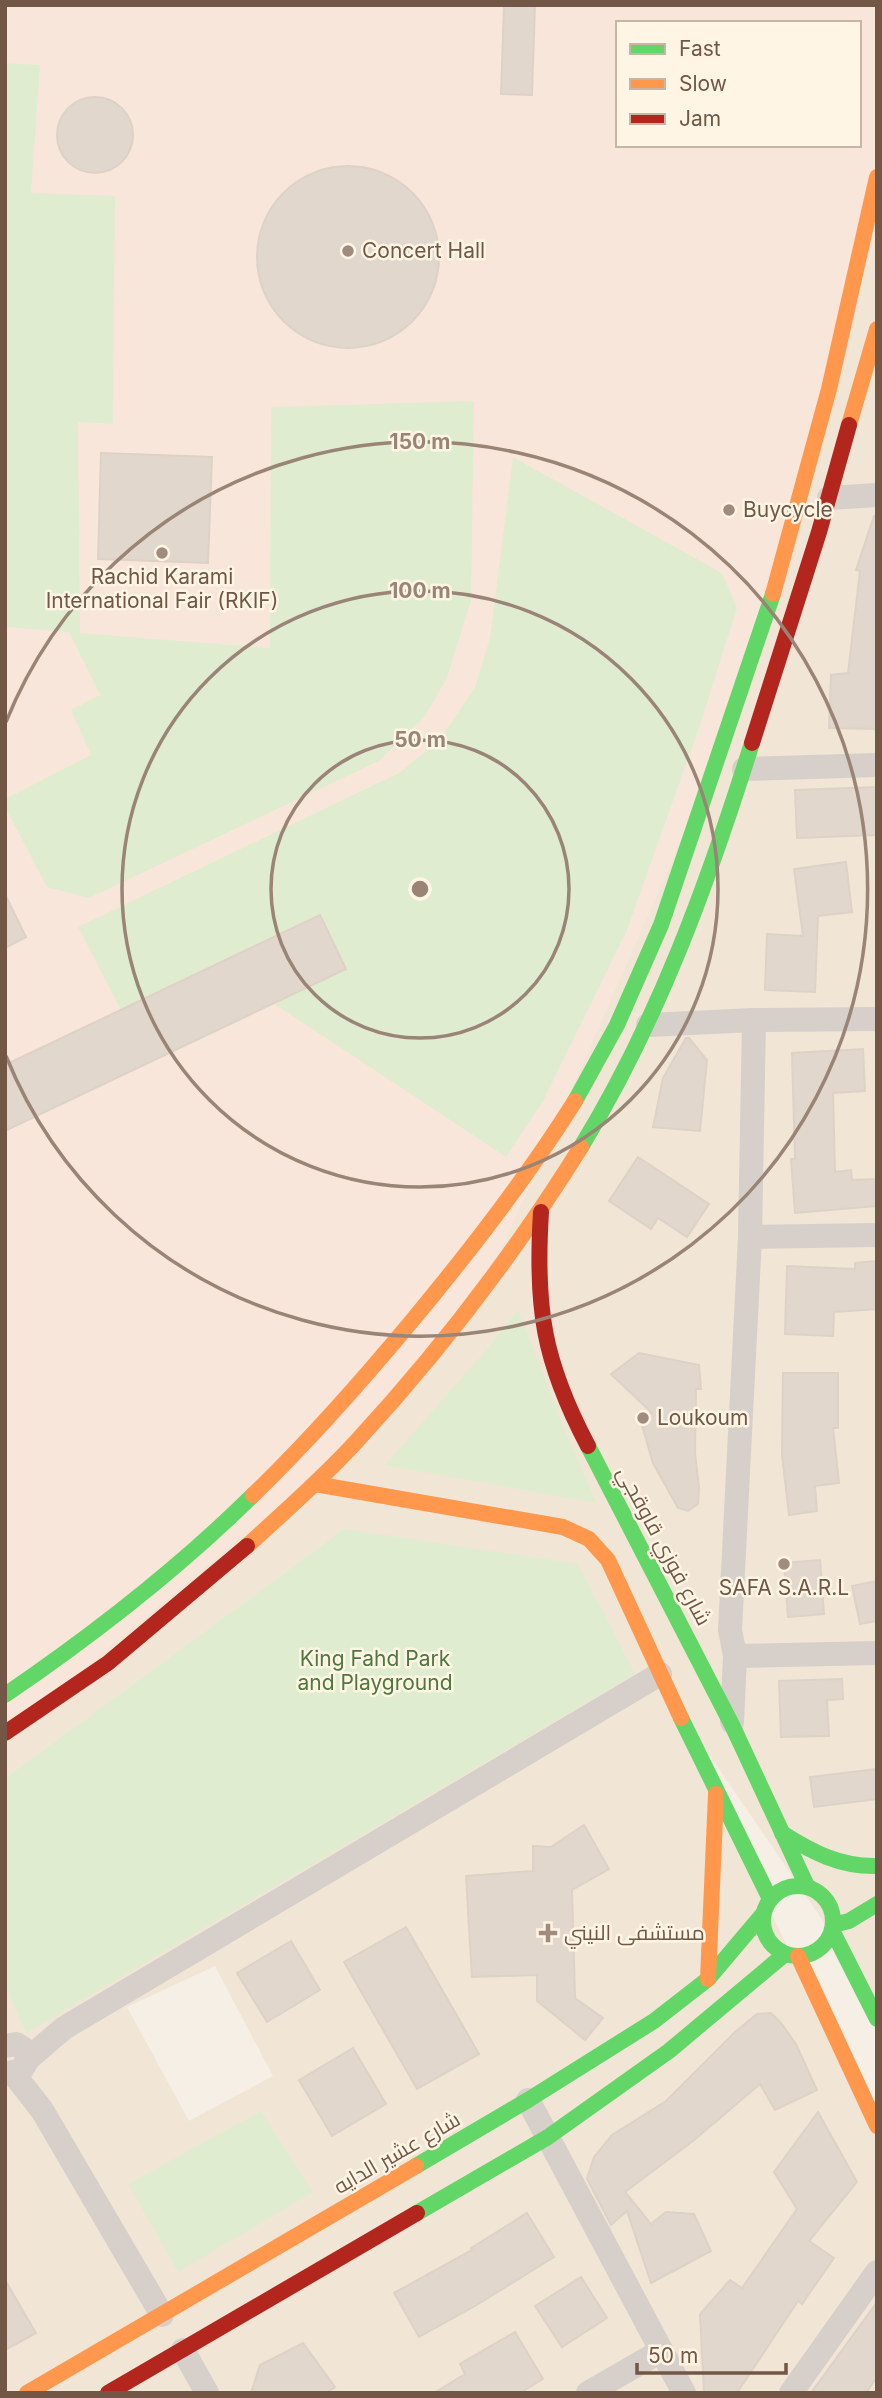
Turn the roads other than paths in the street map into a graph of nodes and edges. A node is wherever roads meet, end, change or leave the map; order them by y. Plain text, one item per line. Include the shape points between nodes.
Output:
1 (877, 177) edge
2 (877, 329) edge
3 (877, 495) edge
4 (829, 498) junction
5 (877, 765) edge
6 (744, 769) junction
7 (877, 1019) edge
8 (754, 1020) junction
9 (648, 1025) junction
10 (541, 1211) junction
11 (877, 1235) edge
12 (750, 1237) junction
13 (315, 1484) junction
14 (633, 1531) junction
15 (607, 1541) junction
16 (730, 1630) junction
17 (686, 1633) junction
18 (877, 1653) edge
19 (735, 1656) junction
20 (660, 1674) junction
21 (5, 1695) edge
22 (732, 1725) junction
23 (5, 1733) edge
24 (716, 1791) junction
25 (782, 1833) junction
26 (877, 1866) edge
27 (807, 1886) junction
28 (877, 1904) edge
29 (766, 1906) junction
30 (833, 1928) junction
31 (791, 1955) junction
32 (708, 1979) junction
33 (877, 2018) edge
34 (13, 2058) edge
35 (528, 2100) junction
36 (877, 2126) edge
37 (548, 2137) junction
38 (877, 2272) edge
39 (162, 2315) junction
40 (183, 2350) junction
41 (661, 2351) junction
42 (27, 2393) edge
43 (108, 2393) edge
44 (207, 2393) edge
45 (588, 2393) edge
46 (684, 2393) edge
47 (791, 2393) edge

1 - 21 street via 827,398 771,604 659,931 604,1050 537,1162 499,1213 301,1447 160,1578
2 - 4 street
3 - 4 street
4 - 6 street
5 - 6 street
6 - 9 street via 687,934
7 - 8 street
8 - 9 street
8 - 12 street
9 - 10 street via 598,1119
10 - 13 street via 449,1333
10 - 14 street, شارع فوزي قاوقجي via 539,1290 548,1349 576,1423
11 - 12 street
12 - 16 street
13 - 15 street via 563,1527
13 - 23 street via 125,1649
14 - 15 street via 626,1529
14 - 17 street, شارع فوزي قاوقجي
15 - 20 street
16 - 17 street
16 - 19 street
17 - 22 street, شارع فوزي قاوقجي
18 - 19 street
19 - 22 street
20 - 24 street
20 - 34 street
22 - 25 street, شارع فوزي قاوقجي
24 - 29 street
24 - 32 street
25 - 26 street via 842,1865
25 - 27 street, شارع فوزي قاوقجي
27 - 29 street via 780,1890
27 - 30 street via 830,1905
28 - 30 street
29 - 31 street via 765,1933 776,1949
29 - 32 street, شارع عشير الدايه
30 - 31 street via 820,1949 809,1955
30 - 33 street
31 - 36 street
31 - 37 street via 669,2051
32 - 35 street, شارع عشير الدايه via 654,2021
34 - 39 street
35 - 37 street
35 - 39 street, شارع عشير الدايه
37 - 40 street
37 - 41 street
38 - 47 street
39 - 42 street, شارع عشير الدايه
40 - 43 street
40 - 44 street
41 - 45 street
41 - 46 street

